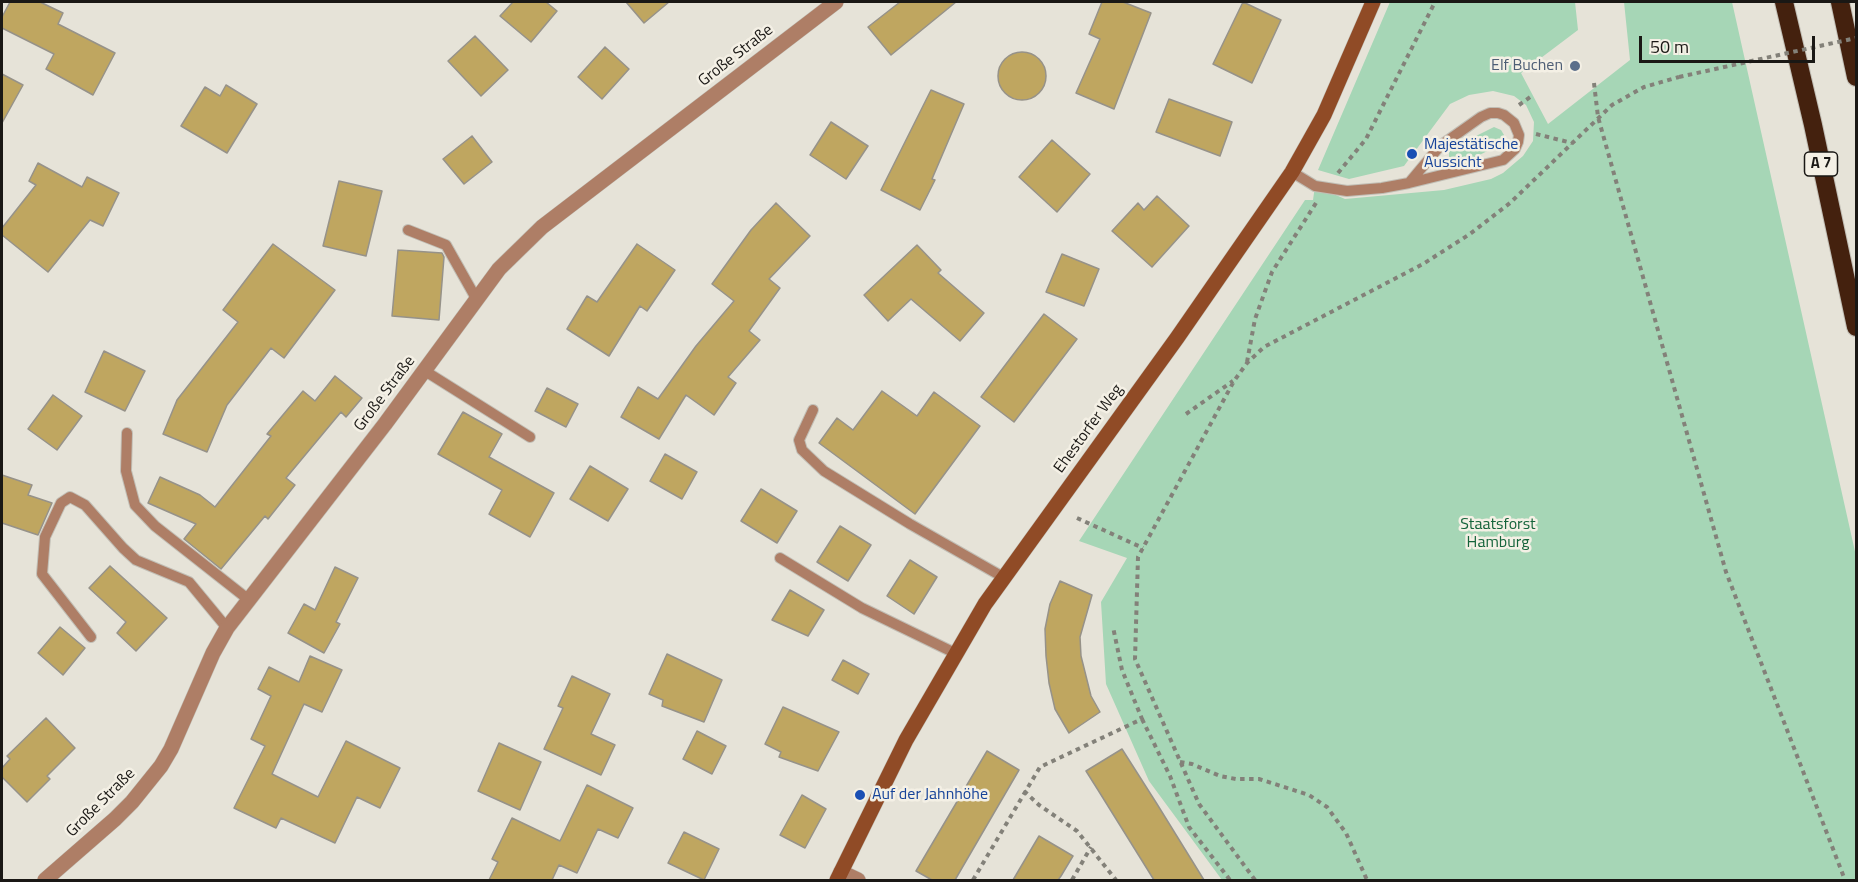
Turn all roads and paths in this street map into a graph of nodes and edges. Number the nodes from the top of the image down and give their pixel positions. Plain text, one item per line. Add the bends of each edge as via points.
1 (836, 2) edge
2 (1373, 2) edge
3 (1784, 2) edge
4 (1840, 2) edge
5 (1857, 38) edge
6 (1857, 77) edge
7 (1594, 83) dead end
8 (1598, 117) junction
9 (1518, 129) junction
10 (1573, 143) junction
11 (1292, 172) junction
12 (1409, 183) junction
13 (408, 230) dead end
14 (477, 300) junction
15 (1857, 327) edge
16 (425, 371) junction
17 (1234, 381) junction
18 (813, 410) dead end
19 (1186, 414) dead end
20 (127, 432) dead end
21 (530, 437) dead end
22 (1077, 518) dead end
23 (1143, 548) junction
24 (780, 558) dead end
25 (1003, 578) junction
26 (249, 600) junction
27 (1113, 627) dead end
28 (227, 628) junction
29 (91, 637) dead end
30 (957, 654) junction
31 (1142, 719) junction
32 (1180, 762) junction
33 (1024, 791) junction
34 (1091, 847) junction
35 (839, 876) edge
36 (45, 880) edge
37 (858, 880) edge
38 (973, 880) edge
39 (1072, 880) edge
40 (1116, 880) edge
41 (1230, 880) edge
42 (1255, 880) edge
43 (1366, 880) edge
44 (1845, 880) edge

1 - 14 street, Große Straße via 542,227 499,269
2 - 11 main road, Ehestorfer Weg via 1324,115
3 - 15 highway, A 7
4 - 6 highway
5 - 8 path, bridge via 1644,87
7 - 8 path
8 - 10 path
8 - 44 path via 1726,572
9 - 10 path
9 - 12 lane via 1515,149 1503,159
9 - 12 lane via 1504,115 1490,113 1481,117 1440,146
10 - 17 path via 1510,203 1470,234 1423,264 1264,347
11 - 12 lane via 1315,186 1347,190
11 - 25 main road, Ehestorfer Weg
13 - 14 lane via 446,245
14 - 16 street, Große Straße
16 - 21 lane
16 - 26 street, Große Straße
17 - 19 path
17 - 23 path
18 - 25 lane via 799,440 802,450 824,471
20 - 26 lane via 126,471 135,505 155,526
22 - 23 path
23 - 32 path via 1138,557 1135,659
24 - 30 lane via 862,608
25 - 30 main road, Ehestorfer Weg
26 - 28 street, Große Straße
27 - 31 path via 1122,670
28 - 29 lane via 189,582 136,560 85,505 70,497 61,503 45,537 42,574
28 - 36 street, Große Straße via 160,766 115,819
30 - 35 main road, Ehestorfer Weg via 906,740
31 - 33 path via 1040,766
31 - 41 path via 1189,827
32 - 42 path via 1199,804
32 - 43 path via 1220,776 1258,779 1309,795 1327,807 1346,833
33 - 34 path via 1077,831
33 - 38 path
34 - 39 path
34 - 40 path
35 - 37 street

